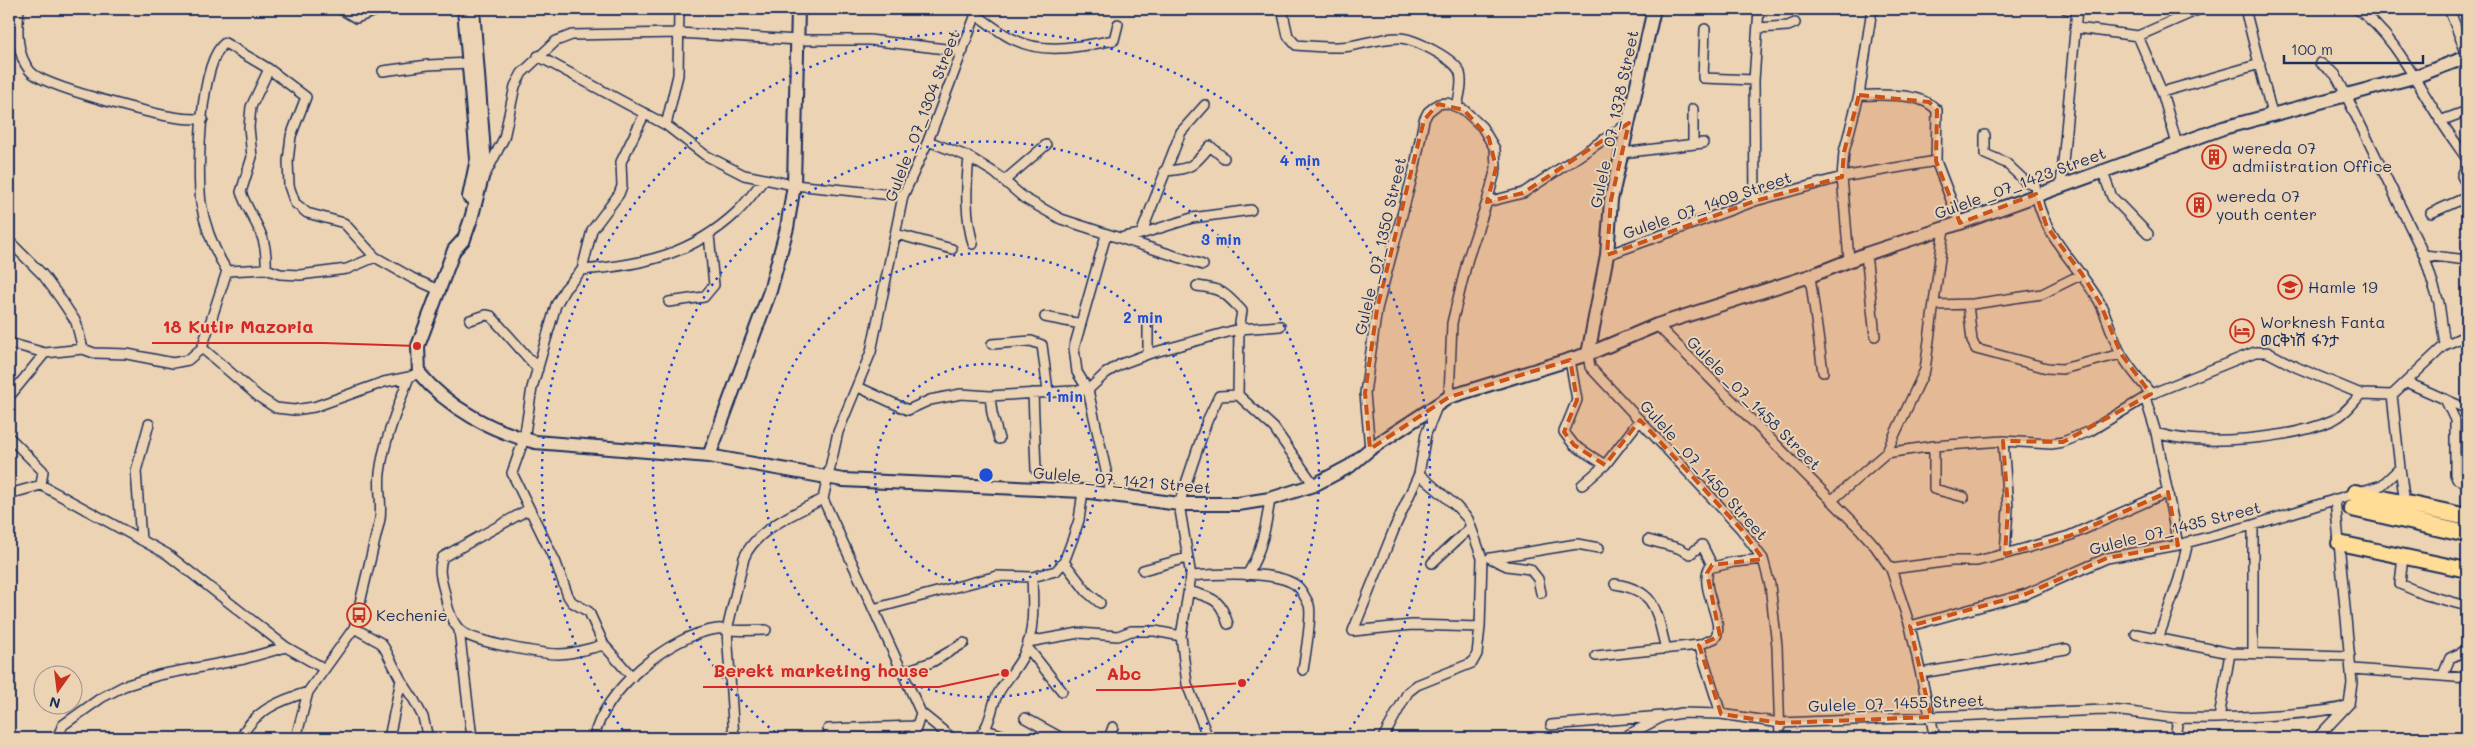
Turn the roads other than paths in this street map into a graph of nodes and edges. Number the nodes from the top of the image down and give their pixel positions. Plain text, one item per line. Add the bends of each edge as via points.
1 (19, 9) edge
2 (341, 9) edge
3 (381, 9) edge
4 (464, 9) edge
5 (473, 9) edge
6 (679, 9) edge
7 (798, 9) edge
8 (1282, 9) edge
9 (1640, 9) edge
10 (1759, 9) edge
11 (1872, 9) edge
12 (2066, 9) edge
13 (2200, 9) edge
14 (2245, 9) edge
15 (2357, 9) edge
16 (2449, 9) edge
17 (1654, 10) edge
18 (2078, 10) edge
19 (977, 12) edge
20 (1795, 23) dead end
21 (1118, 24) dead end
22 (1758, 28) junction
23 (2077, 28) junction
24 (1705, 29) dead end
25 (678, 33) junction
26 (2138, 36) junction
27 (798, 40) junction
28 (963, 51) junction
29 (538, 56) junction
30 (2467, 56) edge
31 (469, 63) junction
32 (2320, 63) dead end
33 (2260, 64) junction
34 (269, 69) junction
35 (382, 72) dead end
36 (2414, 77) junction
37 (1754, 80) junction
38 (2162, 92) junction
39 (1859, 95) junction
40 (2345, 96) junction
41 (1204, 105) dead end
42 (1457, 107) junction
43 (1693, 109) dead end
44 (2467, 111) edge
45 (645, 113) junction
46 (2272, 114) junction
47 (203, 119) junction
48 (2440, 121) junction
49 (1629, 123) junction
50 (666, 125) junction
51 (1985, 135) dead end
52 (928, 141) junction
53 (1703, 143) dead end
54 (1693, 144) junction
55 (2177, 144) junction
56 (1046, 145) dead end
57 (1622, 152) junction
58 (969, 157) junction
59 (1224, 158) dead end
60 (2467, 159) edge
61 (1936, 161) junction
62 (2467, 169) edge
63 (2102, 170) junction
64 (1164, 172) junction
65 (1842, 177) junction
66 (764, 179) junction
67 (482, 180) junction
68 (1004, 181) junction
69 (794, 185) junction
70 (2061, 185) junction
71 (2467, 185) edge
72 (2036, 194) junction
73 (904, 196) junction
74 (2467, 197) edge
75 (1755, 201) junction
76 (1487, 202) junction
77 (1251, 210) dead end
78 (2431, 213) dead end
79 (1960, 223) junction
80 (1944, 228) junction
81 (896, 234) junction
82 (1141, 234) junction
83 (2148, 234) dead end
84 (709, 235) junction
85 (1106, 235) junction
86 (1123, 238) junction
87 (9, 241) edge
88 (973, 244) dead end
89 (952, 249) dead end
90 (454, 250) junction
91 (1866, 254) junction
92 (1607, 255) junction
93 (2424, 256) junction
94 (375, 257) junction
95 (1849, 260) junction
96 (2467, 260) edge
97 (1202, 265) dead end
98 (266, 268) junction
99 (228, 270) junction
100 (582, 270) junction
101 (2082, 274) junction
102 (1810, 276) junction
103 (1198, 286) dead end
104 (439, 290) junction
105 (670, 302) dead end
106 (1968, 304) junction
107 (1935, 305) junction
108 (1045, 317) dead end
109 (470, 320) dead end
110 (1148, 320) dead end
111 (1082, 324) junction
112 (1656, 325) junction
113 (1280, 326) dead end
114 (1239, 329) junction
115 (2467, 335) edge
116 (1875, 336) dead end
117 (9, 343) edge
118 (992, 344) dead end
119 (2446, 345) junction
120 (202, 348) junction
121 (83, 349) junction
122 (45, 353) junction
123 (1148, 354) junction
124 (1588, 354) junction
125 (2121, 354) junction
126 (1570, 360) junction
127 (538, 369) junction
128 (1823, 372) dead end
129 (414, 375) junction
130 (2406, 382) junction
131 (858, 387) junction
132 (1088, 390) junction
133 (1048, 391) junction
134 (1033, 393) junction
135 (2361, 394) junction
136 (1238, 395) junction
137 (2392, 395) junction
138 (990, 396) junction
139 (2148, 396) junction
140 (9, 397) edge
141 (1449, 397) junction
142 (2445, 399) junction
143 (1438, 404) junction
144 (2467, 409) edge
145 (1640, 420) junction
146 (149, 424) dead end
147 (2156, 434) junction
148 (9, 437) edge
149 (524, 439) junction
150 (999, 439) dead end
151 (2003, 441) junction
152 (1934, 446) junction
153 (1370, 449) junction
154 (1886, 453) junction
155 (709, 456) junction
156 (1605, 466) junction
157 (2400, 468) junction
158 (1036, 470) dead end
159 (1419, 474) junction
160 (828, 476) junction
161 (2467, 483) edge
162 (1314, 484) junction
163 (1582, 484) dead end
164 (41, 485) junction
165 (1083, 491) junction
166 (2168, 492) junction
167 (1111, 493) junction
168 (9, 494) edge
169 (1964, 497) dead end
170 (1270, 498) junction
171 (823, 499) junction
172 (2345, 501) junction
173 (1831, 502) junction
174 (2405, 503) junction
175 (1179, 504) junction
176 (529, 509) junction
177 (2467, 517) edge
178 (2253, 525) junction
179 (1471, 527) junction
180 (2467, 534) edge
181 (141, 540) junction
182 (1648, 540) dead end
183 (2188, 542) junction
184 (2339, 543) junction
185 (2178, 545) junction
186 (1599, 548) dead end
187 (2005, 554) junction
188 (2402, 556) junction
189 (1187, 558) junction
190 (1486, 558) junction
191 (1763, 559) junction
192 (1064, 562) junction
193 (1432, 563) dead end
194 (1712, 565) junction
195 (1891, 568) junction
196 (1143, 570) dead end
197 (2467, 570) edge
198 (1247, 574) junction
199 (1191, 576) junction
200 (1032, 577) junction
201 (1615, 584) dead end
202 (1189, 591) junction
203 (1541, 593) dead end
204 (1100, 603) dead end
205 (2467, 606) edge
206 (873, 609) junction
207 (1228, 624) dead end
208 (1910, 626) junction
209 (1480, 627) junction
210 (354, 628) junction
211 (459, 630) junction
212 (727, 630) junction
213 (766, 630) dead end
214 (2136, 634) dead end
215 (1181, 636) junction
216 (2158, 639) junction
217 (964, 643) dead end
218 (1027, 644) junction
219 (604, 645) junction
220 (1699, 645) junction
221 (286, 647) junction
222 (1666, 649) junction
223 (2066, 650) dead end
224 (2467, 650) edge
225 (2230, 653) junction
226 (2252, 653) junction
227 (1596, 656) dead end
228 (2350, 656) junction
229 (324, 668) junction
230 (1303, 670) dead end
231 (2352, 670) junction
232 (903, 672) junction
233 (1921, 673) junction
234 (2443, 675) junction
235 (632, 677) junction
236 (2467, 678) edge
237 (402, 680) junction
238 (1062, 691) dead end
239 (308, 692) junction
240 (2349, 704) junction
241 (921, 713) junction
242 (1721, 714) junction
243 (1664, 716) junction
244 (1931, 717) junction
245 (1025, 718) dead end
246 (2178, 718) junction
247 (2219, 718) junction
248 (1780, 723) junction
249 (1552, 725) dead end
250 (915, 726) junction
251 (1113, 727) dead end
252 (828, 729) dead end
253 (986, 730) junction
254 (1058, 734) edge
255 (59, 737) edge
256 (241, 738) edge
257 (296, 738) edge
258 (389, 738) edge
259 (428, 738) edge
260 (472, 738) edge
261 (594, 738) edge
262 (734, 738) edge
263 (913, 738) edge
264 (952, 738) edge
265 (978, 738) edge
266 (1011, 738) edge
267 (1109, 738) edge
268 (1208, 738) edge
269 (1383, 738) edge
270 (1622, 738) edge
271 (1780, 738) edge
272 (1935, 738) edge
273 (2175, 738) edge
274 (2317, 738) edge

1 - 47 street via 16,32 23,61 45,82 134,108 180,118
2 - 3 street via 356,18
4 - 31 main road
5 - 67 main road via 486,150
6 - 25 street
7 - 27 main road
8 - 42 street via 1288,36 1296,45 1348,46 1384,38 1402,38 1438,54 1454,63 1460,71
9 - 17 street
10 - 22 street
11 - 39 street
12 - 18 street
13 - 26 street
14 - 33 street
15 - 36 street via 2372,20
16 - 30 street
17 - 49 main road, Gulele _07_1378 Street
18 - 23 street
19 - 21 street via 1016,41 1045,48 1080,47 1114,40
19 - 28 street, Gulele _07_1304 Street
20 - 22 street
22 - 37 street
23 - 26 street
23 - 70 street
24 - 37 street via 1703,78
25 - 27 street
25 - 29 street via 572,36 556,41
25 - 50 street via 678,75
26 - 38 street
27 - 28 street via 869,40
27 - 69 main road
28 - 52 street, Gulele _07_1304 Street
29 - 45 street
29 - 67 street via 518,78 504,138
30 - 36 main road, Gulele _07_1423 Street
31 - 35 street via 428,64
31 - 90 main road via 477,159
32 - 40 street via 2335,74
33 - 38 street
33 - 46 street
34 - 47 street via 223,44 206,82
34 - 94 street via 306,97 291,136 288,161 289,186 296,203 307,213 347,226
34 - 98 street via 252,107 249,127 252,157 240,192 264,237
36 - 40 main road, Gulele _07_1423 Street
36 - 48 street
37 - 75 street
38 - 55 street
39 - 61 street via 1916,98 1929,102 1938,110
39 - 65 street via 1844,152
40 - 46 main road, Gulele _07_1423 Street
40 - 93 street
41 - 64 street via 1181,132
42 - 76 street via 1482,127 1494,149 1496,168
42 - 153 street, Gulele _07_1350 Street via 1438,104 1424,120 1377,309 1365,393
43 - 54 street
44 - 48 street
45 - 50 street
45 - 100 street via 621,162 620,194 592,230
46 - 55 main road, Gulele _07_1423 Street
47 - 99 street via 199,167 201,203 208,234
48 - 60 street
49 - 57 main road, Gulele _07_1378 Street
49 - 76 street via 1523,193
50 - 66 street via 723,166
51 - 72 street via 1985,154 2006,163 2025,181 2035,185
52 - 58 street
52 - 73 street, Gulele _07_1304 Street
53 - 54 street
54 - 57 street
55 - 63 main road, Gulele _07_1423 Street
56 - 68 street
57 - 92 main road, Gulele _07_1378 Street via 1611,200
58 - 68 street
58 - 88 street via 966,218
59 - 64 street via 1210,146 1196,163 1184,171
61 - 65 street, Gulele_07_1409 Street
61 - 79 street
62 - 71 street via 2462,176
63 - 70 main road, Gulele _07_1423 Street
63 - 83 street via 2112,197
64 - 82 street
65 - 75 street, Gulele_07_1409 Street
65 - 95 street
66 - 69 street
66 - 84 street via 738,211
67 - 90 main road via 464,238
68 - 85 street via 1034,205 1061,219
69 - 73 street
69 - 155 main road via 770,291
70 - 72 main road, Gulele _07_1423 Street
72 - 79 main road, Gulele _07_1423 Street
72 - 101 street via 2047,227 2066,258
73 - 81 street, Gulele _07_1304 Street
74 - 78 street
75 - 92 street, Gulele_07_1409 Street
76 - 141 street via 1468,258 1452,323
77 - 82 street via 1192,218
79 - 80 main road, Gulele _07_1423 Street
80 - 91 main road, Gulele _07_1423 Street
80 - 107 street
81 - 89 street
81 - 131 street, Gulele _07_1304 Street via 871,352
82 - 86 street
84 - 100 street via 691,247 650,261
84 - 105 street via 714,285 704,297
85 - 86 street
85 - 111 street
86 - 97 street
87 - 121 street via 43,274 60,298 76,322
90 - 104 main road
91 - 95 main road, Gulele _07_1423 Street
91 - 116 street
92 - 124 main road, Gulele _07_1378 Street
93 - 96 street
93 - 119 street via 2439,302
94 - 98 street via 347,269 300,276 280,274
94 - 104 street
95 - 102 main road, Gulele _07_1423 Street
98 - 99 street
99 - 120 street
100 - 127 street via 559,299
101 - 106 street via 2042,294
101 - 125 street via 2100,303
102 - 112 main road, Gulele _07_1423 Street
102 - 128 street
103 - 114 street via 1225,293 1242,311
104 - 129 main road via 418,346
106 - 107 street
106 - 125 street via 1972,341 1976,349 2062,369
107 - 154 street via 1925,370
108 - 111 street
109 - 127 street via 486,315 497,320
110 - 123 street
111 - 132 street via 1074,348 1077,372
112 - 124 main road, Gulele _07_1423 Street
112 - 173 street, Gulele _07_1458 Street
113 - 114 street
114 - 123 street
114 - 136 street
115 - 119 street
117 - 122 street
118 - 133 street via 1031,341 1042,345
119 - 130 street
120 - 121 street via 188,360 173,364
120 - 129 street via 276,408 314,407
121 - 122 street
122 - 140 street
123 - 132 street via 1106,373
124 - 126 main road, Gulele _07_1421 Street
124 - 145 street, Gulele _07_1450 Street via 1590,367
125 - 139 street
126 - 141 main road, Gulele _07_1421 Street
126 - 156 street via 1577,400 1564,432 1574,445
127 - 149 street
129 - 149 main road, Gulele _07_1421 Street via 467,412 498,430
129 - 210 street via 382,463 380,519
130 - 137 street
130 - 142 street
131 - 138 street via 908,410 942,397 961,394
131 - 160 street, Gulele _07_1304 Street via 838,432
132 - 133 street
132 - 167 street
133 - 134 street
134 - 138 street
134 - 158 street
135 - 137 street
135 - 139 street via 2267,352 2255,352
135 - 147 street via 2344,413 2332,420 2282,434 2213,441
136 - 162 street via 1274,428
136 - 175 street via 1219,396 1207,421
137 - 157 street
138 - 150 street
139 - 147 street
139 - 151 street via 2090,431 2063,442
141 - 143 main road, Gulele _07_1421 Street
142 - 144 street
142 - 161 street via 2455,420 2455,474 2457,479
143 - 153 main road, Gulele _07_1421 Street
143 - 159 street via 1426,434
145 - 156 street
145 - 191 street, Gulele _07_1450 Street via 1741,529
146 - 181 street via 136,471
147 - 166 street
148 - 164 street via 43,471
149 - 155 main road, Gulele _07_1421 Street via 563,446
149 - 176 street via 512,473
151 - 152 street
151 - 187 street via 2008,508
152 - 154 street
152 - 169 street via 1934,489
153 - 162 main road, Gulele _07_1421 Street via 1350,466
154 - 173 street
155 - 160 main road, Gulele _07_1421 Street
156 - 163 street
157 - 172 street, Gulele_07_1435 Street via 2382,485
157 - 174 street
159 - 179 street via 1456,506
159 - 209 street via 1353,632 1412,625
160 - 165 main road, Gulele _07_1421 Street via 844,480
160 - 171 street, Gulele _07_1304 Street
162 - 170 main road, Gulele _07_1421 Street
164 - 168 street
164 - 181 street
165 - 167 main road, Gulele _07_1421 Street
165 - 192 street via 1079,520
166 - 185 street
166 - 187 street via 2068,536
167 - 175 main road, Gulele _07_1421 Street
170 - 175 main road, Gulele _07_1421 Street via 1238,504
170 - 198 street via 1266,531
171 - 206 street
171 - 212 street via 788,516 748,547
172 - 174 highway
172 - 178 street, Gulele_07_1435 Street
172 - 180 highway
172 - 184 street
173 - 195 street, Gulele _07_1458 Street via 1875,546
174 - 177 highway
175 - 189 street
176 - 211 street via 443,557 440,568 447,602
176 - 219 street via 556,563 568,596 588,612
178 - 183 street, Gulele_07_1435 Street
178 - 226 street
179 - 190 street
179 - 193 street
181 - 221 street via 167,554
182 - 194 street via 1690,554 1702,545
183 - 185 street, Gulele_07_1435 Street
183 - 216 street
184 - 188 main road
184 - 228 street
185 - 208 street, Gulele_07_1435 Street via 2107,558 2026,594
186 - 190 street via 1577,544
187 - 195 street via 1977,561
188 - 197 main road
188 - 205 street via 2400,584
189 - 196 street
189 - 199 street
190 - 203 street via 1507,566 1530,569 1538,579
190 - 209 street
191 - 194 street
191 - 248 street, Gulele _07_1450 Street via 1770,584 1775,628
192 - 200 street via 1056,571
192 - 204 street via 1087,592
194 - 220 street via 1706,583 1718,635
195 - 208 street, Gulele _07_1458 Street
198 - 199 street
198 - 230 street via 1284,579 1298,586 1309,607
199 - 202 street
200 - 206 street via 997,576
200 - 218 street via 1033,603
201 - 222 street via 1634,587 1650,599
202 - 207 street via 1216,599
202 - 215 street
206 - 232 street
208 - 233 street, Gulele _07_1458 Street
209 - 269 street via 1477,654 1472,663 1417,685 1408,692
210 - 229 street
210 - 237 street via 381,642
211 - 219 street via 468,636 544,653 561,654
211 - 260 street
212 - 213 street
212 - 235 street via 704,632 679,643
212 - 262 street
214 - 216 street
215 - 218 street via 1136,630 1118,636 1079,633
215 - 268 street via 1187,684
216 - 225 street
217 - 232 street via 932,662
218 - 238 street
218 - 253 street via 996,699
219 - 235 street
220 - 222 street
220 - 242 street
221 - 229 street
221 - 255 street via 244,659 159,675 124,686 63,725
222 - 227 street
223 - 233 street
224 - 234 street via 2450,658
225 - 226 street
225 - 247 street
226 - 228 street
228 - 231 street
229 - 239 street
231 - 234 street
231 - 240 street
232 - 241 street
233 - 244 street, Gulele _07_1458 Street
234 - 236 street
235 - 261 street via 604,710
237 - 258 street
237 - 259 street via 419,708
239 - 256 street via 282,700 266,710 252,720
239 - 257 street
240 - 247 street, Gulele_07_1455 Street via 2331,710
240 - 274 street
241 - 250 street
241 - 264 street
242 - 243 street, Gulele_07_1455 Street
242 - 248 street, Gulele_07_1455 Street
243 - 249 street
243 - 270 street, Gulele_07_1455 Street
244 - 246 street, Gulele_07_1455 Street via 2121,710
244 - 248 street, Gulele_07_1455 Street
244 - 272 street, Gulele _07_1458 Street
245 - 254 street
246 - 247 street, Gulele_07_1455 Street
246 - 273 street
248 - 271 street, Gulele _07_1450 Street
250 - 252 street
250 - 263 street
251 - 267 street
253 - 265 street
253 - 266 street

